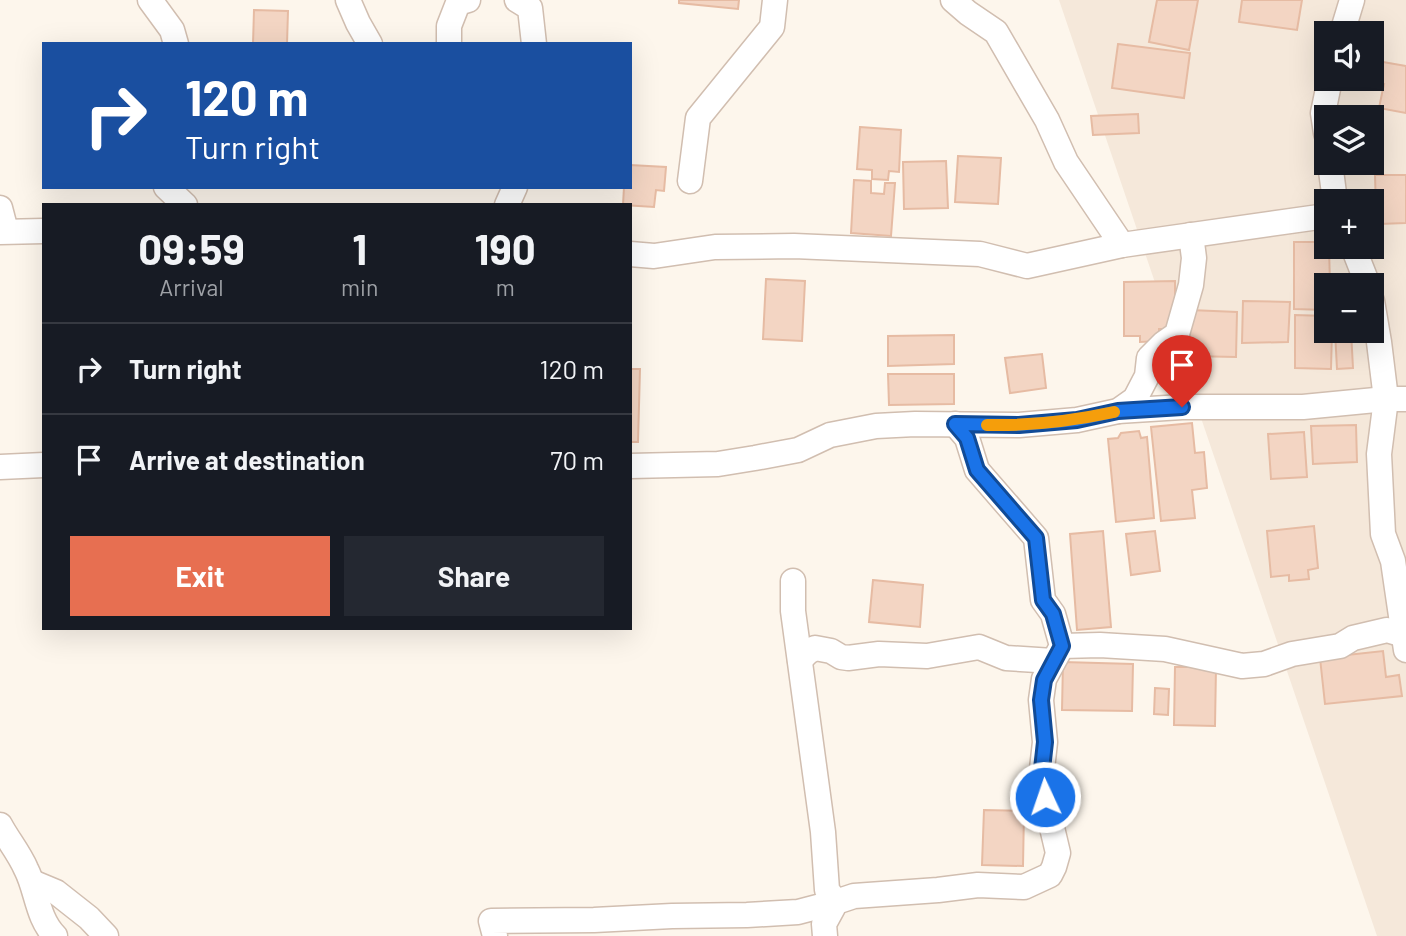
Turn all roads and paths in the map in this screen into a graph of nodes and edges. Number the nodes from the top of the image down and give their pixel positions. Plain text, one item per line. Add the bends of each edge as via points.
1 (150, 0) edge
2 (348, 0) edge
3 (468, 0) edge
4 (517, 0) edge
5 (775, 0) edge
6 (953, 0) edge
7 (1352, 0) edge
8 (1346, 21) edge
9 (175, 42) edge
10 (369, 42) edge
11 (449, 42) edge
12 (534, 42) edge
13 (690, 181) dead end
14 (168, 189) edge
15 (183, 203) edge
16 (1314, 218) edge
17 (2, 224) edge
18 (42, 231) edge
19 (1191, 235) junction
20 (1122, 245) junction
21 (632, 254) edge
22 (1379, 343) edge
23 (1396, 399) edge
24 (1118, 411) junction
25 (955, 424) junction
26 (42, 465) edge
27 (632, 466) edge
28 (0, 467) edge
29 (793, 582) dead end
30 (1399, 632) edge
31 (1058, 654) junction
32 (800, 660) junction
33 (0, 825) edge
34 (32, 882) junction
35 (836, 902) junction
36 (55, 936) edge
37 (106, 936) edge
38 (495, 936) edge
39 (825, 936) edge

1 - 9 street
2 - 10 street
3 - 11 street via 458,3 449,26
4 - 12 street via 530,8
5 - 13 street via 772,27 698,118
6 - 20 street via 996,32 1066,162
7 - 8 street
14 - 15 street
16 - 19 street
17 - 18 street
19 - 20 street
19 - 24 street via 1191,285 1177,334 1149,358 1147,376 1135,399
20 - 21 street via 1027,266 980,254 794,246
22 - 23 street
23 - 24 street via 1303,407
23 - 30 street via 1379,454 1383,534 1393,561
24 - 25 street via 1019,425
25 - 27 street via 876,426 830,435 798,450 718,464
25 - 31 street via 967,438 977,470 1036,538 1043,600 1053,614
26 - 28 street
29 - 32 street
30 - 31 street via 1353,638 1340,646 1242,666 1129,646
31 - 32 street via 1006,658 979,648 927,656 848,658 815,648
31 - 35 street via 1044,680 1041,700 1045,797 1058,853 1049,875 1024,887 978,884 854,896
32 - 35 street via 827,890
33 - 34 street
34 - 36 street via 40,911
34 - 37 street via 56,892
35 - 38 street via 797,912 747,915 491,921
35 - 39 street via 824,924

